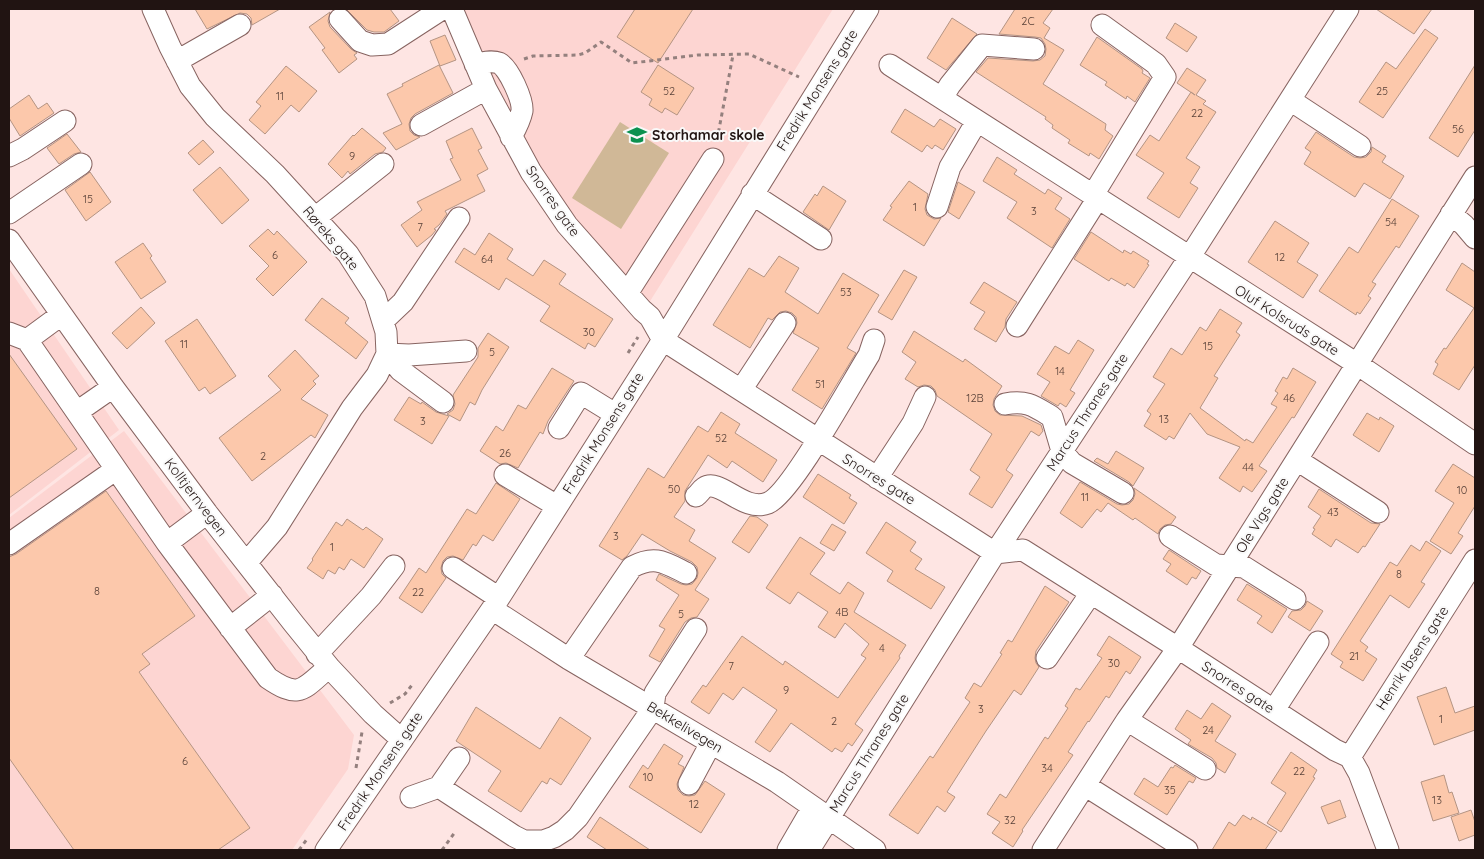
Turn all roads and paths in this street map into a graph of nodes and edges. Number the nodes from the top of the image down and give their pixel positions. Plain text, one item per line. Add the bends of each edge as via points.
1 (153, 9) edge
2 (442, 9) edge
3 (452, 9) edge
4 (868, 9) edge
5 (1348, 9) edge
6 (340, 19) dead end
7 (240, 24) dead end
8 (1102, 25) dead end
9 (1034, 49) dead end
10 (733, 55) junction
11 (177, 61) junction
12 (476, 64) junction
13 (890, 65) dead end
14 (506, 68) junction
15 (799, 77) dead end
16 (486, 89) junction
17 (942, 98) junction
18 (1290, 100) junction
19 (977, 121) junction
20 (66, 122) dead end
21 (421, 125) dead end
22 (511, 137) junction
23 (1360, 146) dead end
24 (9, 156) edge
25 (713, 159) joint
26 (81, 164) dead end
27 (383, 164) dead end
28 (1475, 177) edge
29 (752, 194) junction
30 (1095, 197) junction
31 (937, 207) dead end
32 (9, 213) edge
33 (1451, 214) junction
34 (315, 218) junction
35 (459, 218) dead end
36 (1475, 238) edge
37 (822, 239) dead end
38 (9, 240) edge
39 (1189, 258) junction
40 (628, 292) junction
41 (61, 315) junction
42 (383, 321) junction
43 (785, 323) dead end
44 (1017, 326) dead end
45 (18, 336) edge
46 (662, 340) junction
47 (874, 340) dead end
48 (466, 351) dead end
49 (387, 354) junction
50 (1357, 364) junction
51 (113, 387) junction
52 (741, 390) junction
53 (925, 397) dead end
54 (443, 402) dead end
55 (1005, 404) dead end
56 (77, 412) junction
57 (615, 414) junction
58 (560, 428) dead end
59 (817, 440) junction
60 (1475, 444) edge
61 (1062, 451) junction
62 (1297, 460) junction
63 (115, 470) junction
64 (505, 475) dead end
65 (876, 478) junction
66 (1122, 492) dead end
67 (696, 496) dead end
68 (557, 506) junction
69 (1378, 512) dead end
70 (207, 513) junction
71 (1170, 536) dead end
72 (167, 543) junction
73 (9, 544) edge
74 (995, 553) junction
75 (1475, 560) edge
76 (246, 562) junction
77 (394, 566) dead end
78 (1230, 566) junction
79 (453, 568) dead end
80 (686, 573) dead end
81 (1091, 593) junction
82 (272, 595) junction
83 (1295, 599) dead end
84 (495, 604) junction
85 (230, 628) junction
86 (696, 630) dead end
87 (1318, 642) dead end
88 (1178, 648) junction
89 (569, 658) junction
90 (1047, 658) dead end
91 (323, 661) junction
92 (653, 708) junction
93 (1274, 710) junction
94 (1127, 720) junction
95 (401, 739) junction
96 (711, 743) junction
97 (1350, 757) junction
98 (459, 758) dead end
99 (1205, 770) dead end
100 (689, 784) dead end
101 (1086, 786) junction
102 (439, 787) junction
103 (411, 797) dead end
104 (821, 812) junction
105 (455, 832) dead end
106 (326, 850) edge
107 (442, 850) edge
108 (788, 850) edge
109 (809, 850) edge
110 (875, 850) edge
111 (1043, 850) edge
112 (1187, 850) edge
113 (1388, 850) edge

1 - 11 street, Røreks gate
2 - 6 street via 388,44 372,45 360,41
3 - 12 street, Snorres gate
4 - 29 street, Fredrik Monsens gate
5 - 18 street, Marcus Thranes gate
7 - 11 street
8 - 30 street via 1156,64 1165,77
9 - 17 street via 982,45
10 - 14 path via 698,55 632,63 601,42 585,53 534,56
10 - 15 path via 748,54
10 - 25 path
11 - 34 street, Røreks gate via 190,86 216,117 276,174
12 - 14 street via 492,62
12 - 16 street, Snorres gate
13 - 17 street, Oluf Kolsruds gate
14 - 22 street via 522,109 520,122
16 - 21 street
16 - 22 street, Snorres gate
17 - 19 street, Oluf Kolsruds gate
18 - 23 street
18 - 39 street, Marcus Thranes gate
19 - 30 street, Oluf Kolsruds gate
19 - 31 street via 950,167
20 - 24 street
22 - 40 street, Snorres gate via 567,225
25 - 40 street
26 - 32 street
27 - 34 street
28 - 33 street, Ole Vigs gate
29 - 37 street
29 - 46 street, Fredrik Monsens gate
30 - 39 street, Oluf Kolsruds gate
30 - 44 street
33 - 36 street
33 - 50 street, Ole Vigs gate
34 - 42 street, Røreks gate via 348,254 375,296
35 - 42 street via 403,302
38 - 41 street, Kolltjernvegen
39 - 50 street, Oluf Kolsruds gate
39 - 61 street, Marcus Thranes gate
40 - 46 street, Snorres gate via 650,317
41 - 45 street
41 - 51 street, Kolltjernvegen
42 - 49 street, Røreks gate
43 - 52 street
45 - 56 street
46 - 52 street, Snorres gate
46 - 57 street, Fredrik Monsens gate
47 - 59 street via 869,355
48 - 49 street
49 - 54 street via 400,370
49 - 76 street via 377,375 352,408 277,527
50 - 60 street, Oluf Kolsruds gate
50 - 62 street, Ole Vigs gate
51 - 56 street
51 - 70 street, Kolltjernvegen
52 - 59 street, Snorres gate
53 - 65 street via 913,423
55 - 61 street via 1018,401 1033,405 1052,417
56 - 63 street
57 - 58 street via 581,393
57 - 68 street, Fredrik Monsens gate
59 - 65 street, Snorres gate
59 - 67 street via 786,488 770,503 748,504 715,485 705,487
61 - 66 street via 1072,463
61 - 74 street, Marcus Thranes gate
62 - 69 street
62 - 78 street, Ole Vigs gate
63 - 72 street
63 - 73 street
64 - 68 street
65 - 74 street, Snorres gate
68 - 84 street, Fredrik Monsens gate
70 - 72 street
70 - 76 street, Kolltjernvegen
71 - 78 street via 1216,565
72 - 85 street
74 - 81 street, Snorres gate via 1023,550
74 - 104 street, Marcus Thranes gate
75 - 97 street, Henrik Ibsens gate
76 - 82 street, Kolltjernvegen
77 - 91 street
78 - 83 street via 1244,567
78 - 88 street, Ole Vigs gate
79 - 84 street, Bekkelivegen
80 - 89 street via 660,561 645,560 632,567
81 - 88 street, Snorres gate
81 - 90 street
82 - 85 street
82 - 91 street, Kolltjernvegen
84 - 89 street, Bekkelivegen
84 - 95 street, Fredrik Monsens gate
85 - 91 street via 268,678 293,692 305,687
86 - 92 street via 655,693
87 - 93 street
88 - 93 street, Snorres gate
88 - 94 street, Ole Vigs gate
89 - 92 street, Bekkelivegen
91 - 95 street, Kolltjernvegen
92 - 96 street, Bekkelivegen
92 - 102 street via 578,817 554,837 543,841 524,841
93 - 97 street, Snorres gate
94 - 99 street
94 - 101 street, Ole Vigs gate
95 - 106 street, Fredrik Monsens gate
96 - 100 street
96 - 104 street, Bekkelivegen
97 - 113 street
98 - 102 street
101 - 111 street, Ole Vigs gate
101 - 112 street
102 - 103 street
104 - 108 street
104 - 109 street
104 - 110 street, Bekkelivegen
105 - 107 path

